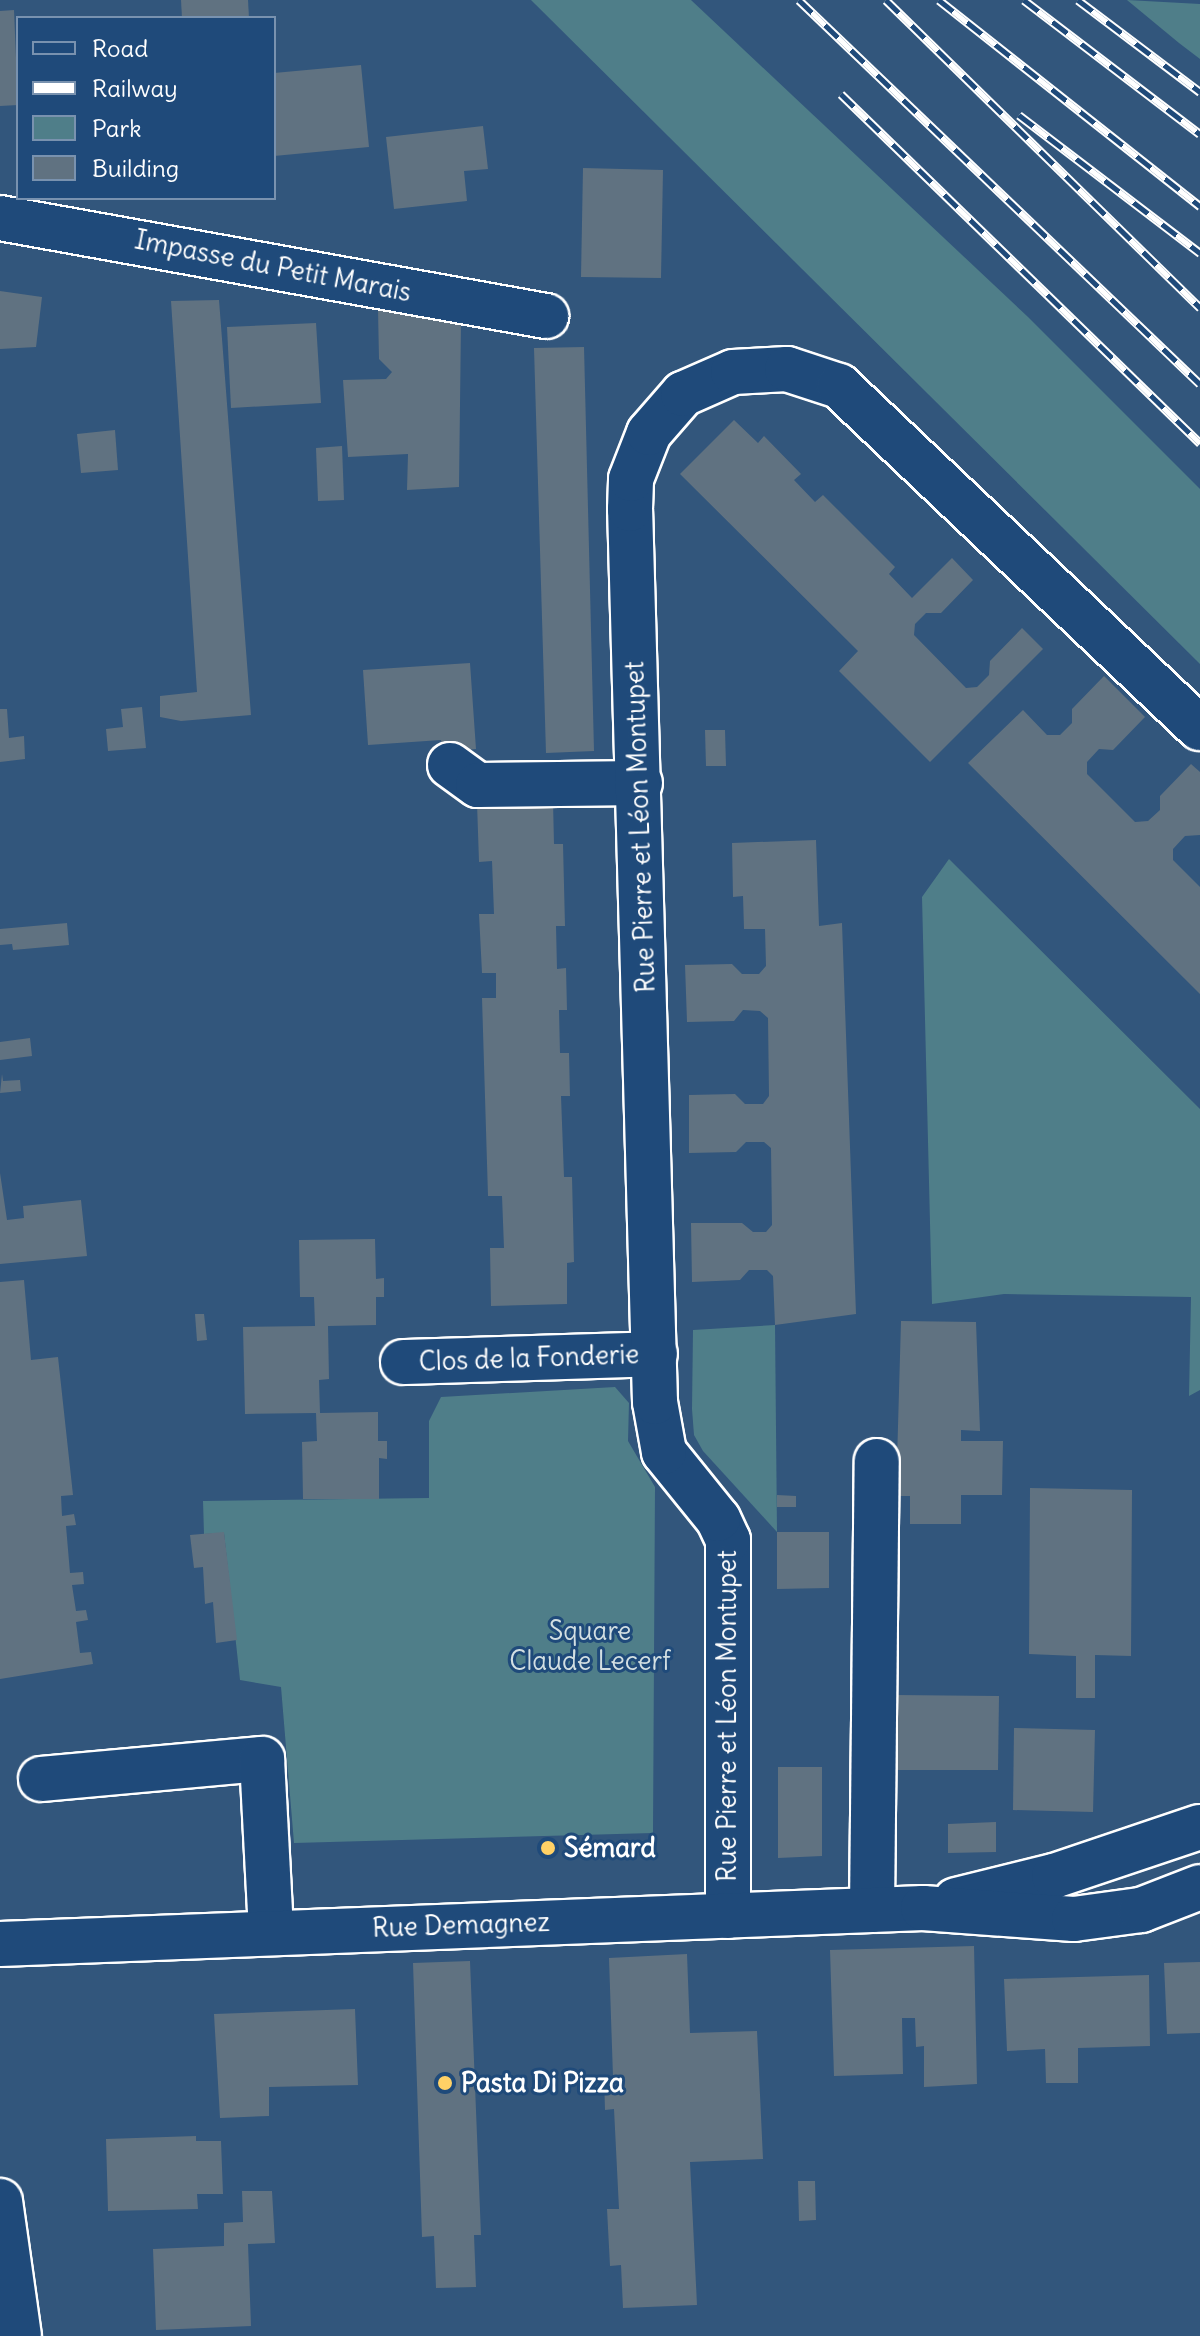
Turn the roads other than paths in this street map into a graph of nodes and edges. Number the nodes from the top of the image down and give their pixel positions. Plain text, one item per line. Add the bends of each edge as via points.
1 (0, 218) edge
2 (546, 316) dead end
3 (1200, 728) edge
4 (450, 765) dead end
5 (640, 783) junction
6 (655, 1354) junction
7 (403, 1362) dead end
8 (877, 1461) dead end
9 (41, 1779) dead end
10 (1200, 1827) edge
11 (1200, 1887) edge
12 (923, 1908) junction
13 (872, 1910) junction
14 (728, 1916) junction
15 (271, 1932) junction
16 (0, 1944) edge
17 (0, 2201) edge
18 (19, 2336) edge

1 - 2 street, Impasse du Petit Marais
3 - 5 street, Rue Pierre et Léon Montupet via 866,407 812,374 762,369 733,372 683,394 664,410 637,458 630,509
4 - 5 street via 478,785
5 - 6 street, Rue Pierre et Léon Montupet
6 - 7 street, Clos de la Fonderie
6 - 14 street, Rue Pierre et Léon Montupet via 655,1402 664,1452 718,1519 728,1540
8 - 13 street
9 - 15 street via 262,1759
10 - 12 street, Rue Demagnez via 1054,1876
11 - 12 street, Rue Demagnez via 1141,1910 1107,1916 1030,1918
12 - 13 street, Rue Demagnez
13 - 14 street, Rue Demagnez
14 - 15 street, Rue Demagnez
15 - 16 street, Rue Demagnez
17 - 18 street

